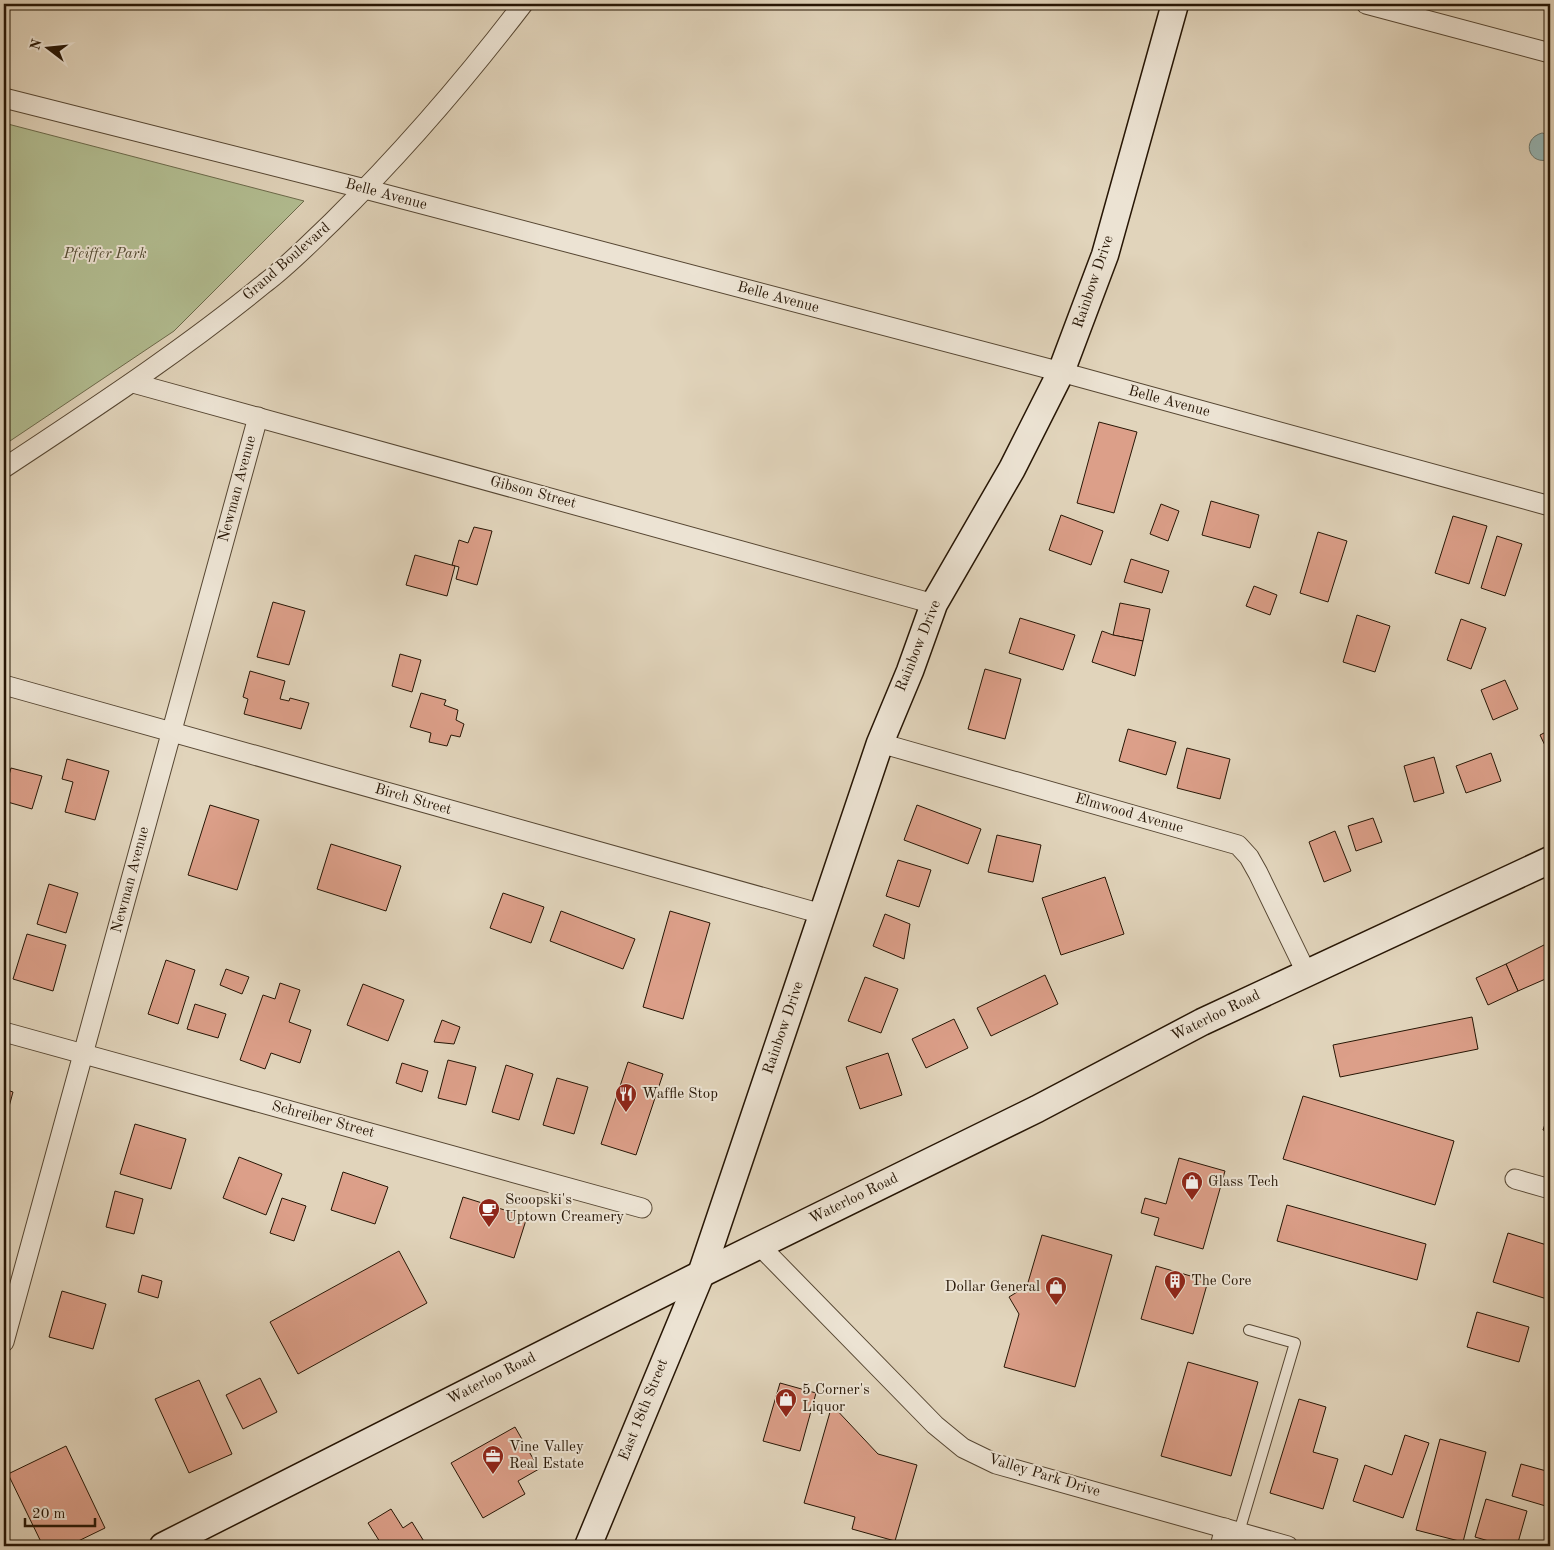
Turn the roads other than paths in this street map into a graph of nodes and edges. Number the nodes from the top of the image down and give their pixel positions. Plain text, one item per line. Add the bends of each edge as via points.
1 (523, 4) edge
2 (1175, 4) edge
3 (1366, 4) edge
4 (1550, 53) edge
5 (4, 98) edge
6 (365, 190) junction
7 (1061, 372) junction
8 (133, 383) junction
9 (258, 417) junction
10 (4, 468) edge
11 (1550, 506) edge
12 (934, 604) junction
13 (4, 685) edge
14 (171, 732) junction
15 (880, 743) junction
16 (1550, 860) edge
17 (822, 914) junction
18 (1306, 972) junction
19 (4, 1032) edge
20 (83, 1054) junction
21 (1515, 1179) dead end
22 (1550, 1189) edge
23 (642, 1208) dead end
24 (759, 1245) junction
25 (700, 1274) junction
26 (1249, 1330) dead end
27 (4, 1342) edge
28 (1232, 1530) junction
29 (163, 1546) edge
30 (588, 1546) edge
31 (1220, 1546) edge
32 (1288, 1546) edge

1 - 6 street, Grand Boulevard via 433,116
2 - 7 main road, Rainbow Drive via 1105,255
3 - 4 street
5 - 6 street, Belle Avenue
6 - 7 street, Belle Avenue
6 - 8 street, Grand Boulevard via 267,282
7 - 11 street, Belle Avenue
7 - 12 main road, Rainbow Drive via 1012,469
8 - 9 street, Gibson Street
8 - 10 street, Grand Boulevard
9 - 12 street, Gibson Street
9 - 14 street, Newman Avenue
12 - 15 main road, Rainbow Drive
13 - 14 street, Birch Street
14 - 17 street, Birch Street
14 - 20 street, Newman Avenue
15 - 17 main road, Rainbow Drive
15 - 18 street, Elmwood Avenue via 1238,845 1258,872
16 - 18 main road, Waterloo Road
17 - 25 main road, Rainbow Drive
18 - 24 main road, Waterloo Road via 1202,1022 1037,1110
19 - 20 street, Schreiber Street
20 - 23 street, Schreiber Street
20 - 27 street, Newman Avenue
21 - 22 street
24 - 25 main road, Waterloo Road
24 - 28 street, Valley Park Drive via 916,1407 963,1448 996,1464
25 - 29 main road, Waterloo Road
25 - 30 main road, East 18th Street
26 - 28 lane via 1294,1343
28 - 31 street
28 - 32 street, Valley Park Drive

